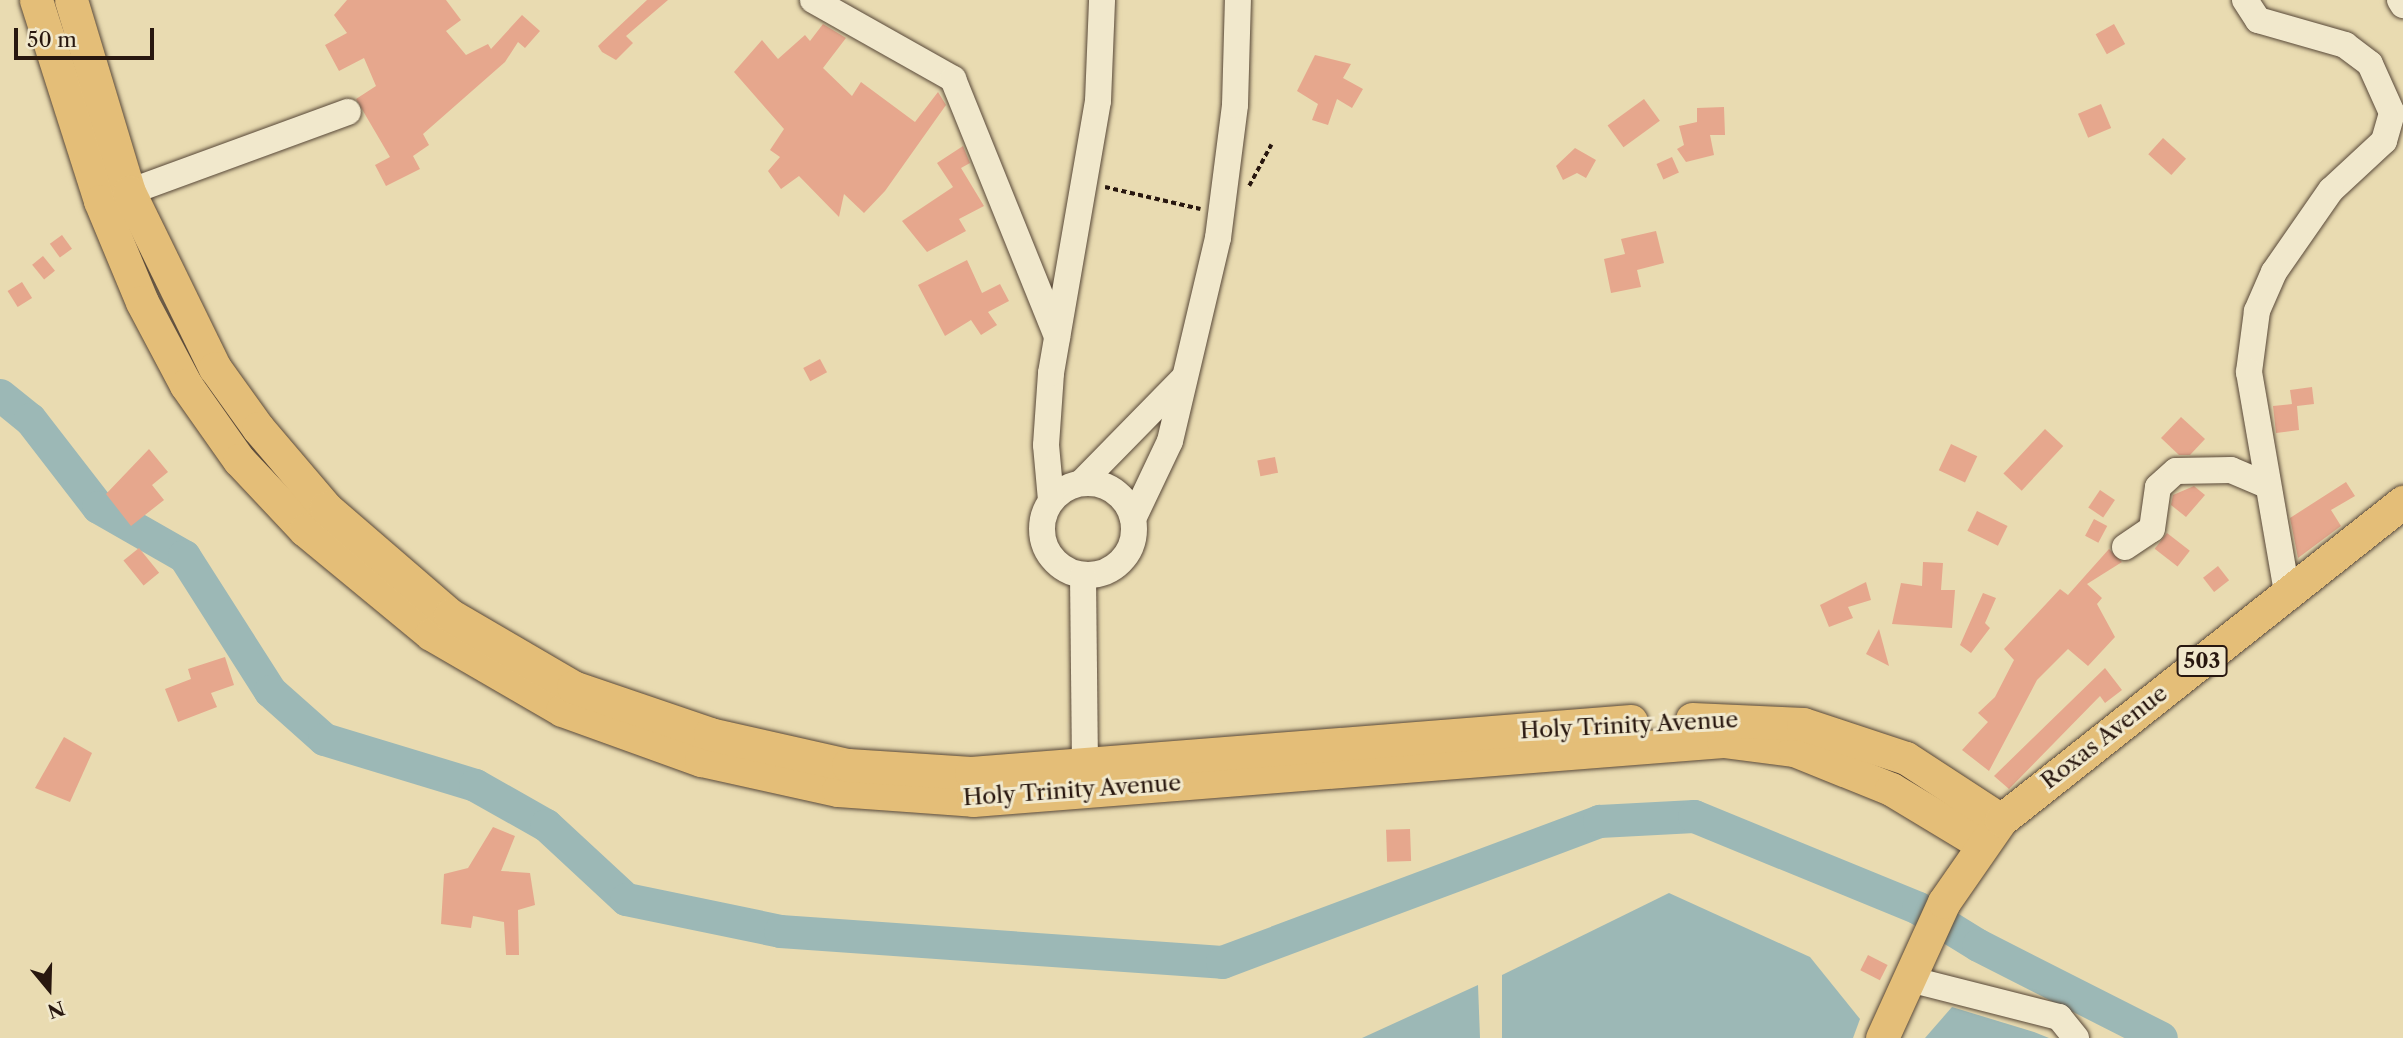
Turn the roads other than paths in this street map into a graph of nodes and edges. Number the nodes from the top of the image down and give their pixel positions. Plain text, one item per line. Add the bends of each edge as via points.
1 (36, 0) edge
2 (71, 0) edge
3 (813, 0) edge
4 (1101, 0) edge
5 (1238, 0) edge
6 (2245, 0) edge
7 (2400, 0) edge
8 (2403, 5) edge
9 (348, 112) dead end
10 (129, 192) junction
11 (1056, 337) junction
12 (1190, 371) junction
13 (1081, 483) junction
14 (2267, 485) junction
15 (1051, 500) junction
16 (2403, 502) edge
17 (1133, 519) junction
18 (2125, 547) dead end
19 (1083, 575) junction
20 (2288, 598) junction
21 (1084, 777) junction
22 (1992, 832) junction
23 (1912, 971) junction
24 (1882, 1038) edge
25 (2076, 1038) edge

1 - 21 main road, Holy Trinity Avenue via 100,201 186,385 239,460 305,530 430,634 562,710 701,761 838,790 973,800
2 - 10 main road, Holy Trinity Avenue
3 - 11 street via 953,79
4 - 11 street via 1098,101
5 - 12 street via 1235,105
6 - 14 street via 2258,20 2345,45 2370,64 2392,113 2384,141 2330,190 2274,272 2257,311 2249,372
7 - 8 street
9 - 10 street
10 - 21 main road, Holy Trinity Avenue via 215,368 258,428 326,509 450,615 573,687 710,734 848,765
11 - 15 street via 1046,445
12 - 13 street
12 - 17 street via 1170,441
13 - 15 street
13 - 17 street via 1114,491
14 - 18 street via 2231,470 2176,471 2158,487 2152,529
14 - 20 street
15 - 19 street via 1041,528 1046,551 1066,570
16 - 20 main road, Roxas Avenue / 503
17 - 19 street via 1133,537 1116,566
19 - 21 street
20 - 22 main road, Roxas Avenue / 503 via 2093,741
21 - 22 main road, Holy Trinity Avenue via 1635,721 1798,737 1906,758
22 - 23 main road, Roxas Avenue / 503 via 1944,902
23 - 24 main road, Roxas Avenue / 503
23 - 25 street via 2059,1017

